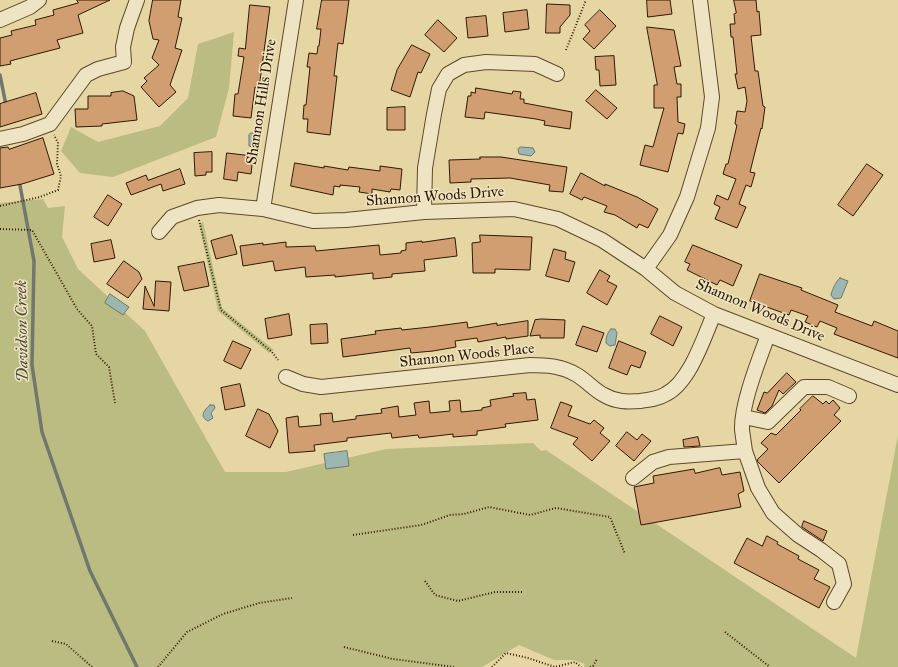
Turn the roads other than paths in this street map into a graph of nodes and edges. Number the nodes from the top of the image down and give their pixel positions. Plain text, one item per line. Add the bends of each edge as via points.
1 (39, 0) edge
2 (137, 0) edge
3 (296, 0) edge
4 (700, 0) edge
5 (0, 20) edge
6 (558, 74) dead end
7 (0, 138) edge
8 (263, 209) junction
9 (424, 212) junction
10 (159, 232) dead end
11 (646, 269) junction
12 (714, 314) junction
13 (768, 335) junction
14 (286, 377) dead end
15 (898, 385) edge
16 (849, 396) dead end
17 (744, 417) junction
18 (745, 451) junction
19 (633, 478) dead end
20 (834, 602) dead end

1 - 5 street via 30,7
2 - 7 street via 123,47 124,62 98,68 86,75 50,124 23,134
3 - 8 street, Shannon Hills Drive
4 - 11 street via 712,97 708,128 687,197 670,235
6 - 9 street via 535,64 486,62 464,65 448,74 439,89 434,114 425,168
8 - 9 street, Shannon Woods Drive via 313,221
8 - 10 street, Shannon Woods Drive via 219,205 197,208 172,216
9 - 11 street, Shannon Woods Drive via 514,209 558,219 602,240
11 - 12 street, Shannon Woods Drive via 675,293
12 - 13 street, Shannon Woods Drive
12 - 14 street, Shannon Woods Place via 692,366 681,382 667,394 650,400 618,401 604,395 563,368 546,365 321,387 303,384
13 - 15 street, Shannon Woods Drive
13 - 17 street via 750,387
16 - 17 street via 828,387 804,387 768,422
17 - 18 street via 742,429
18 - 19 street via 669,457 653,462
18 - 20 street via 758,488 773,513 838,564 844,584

